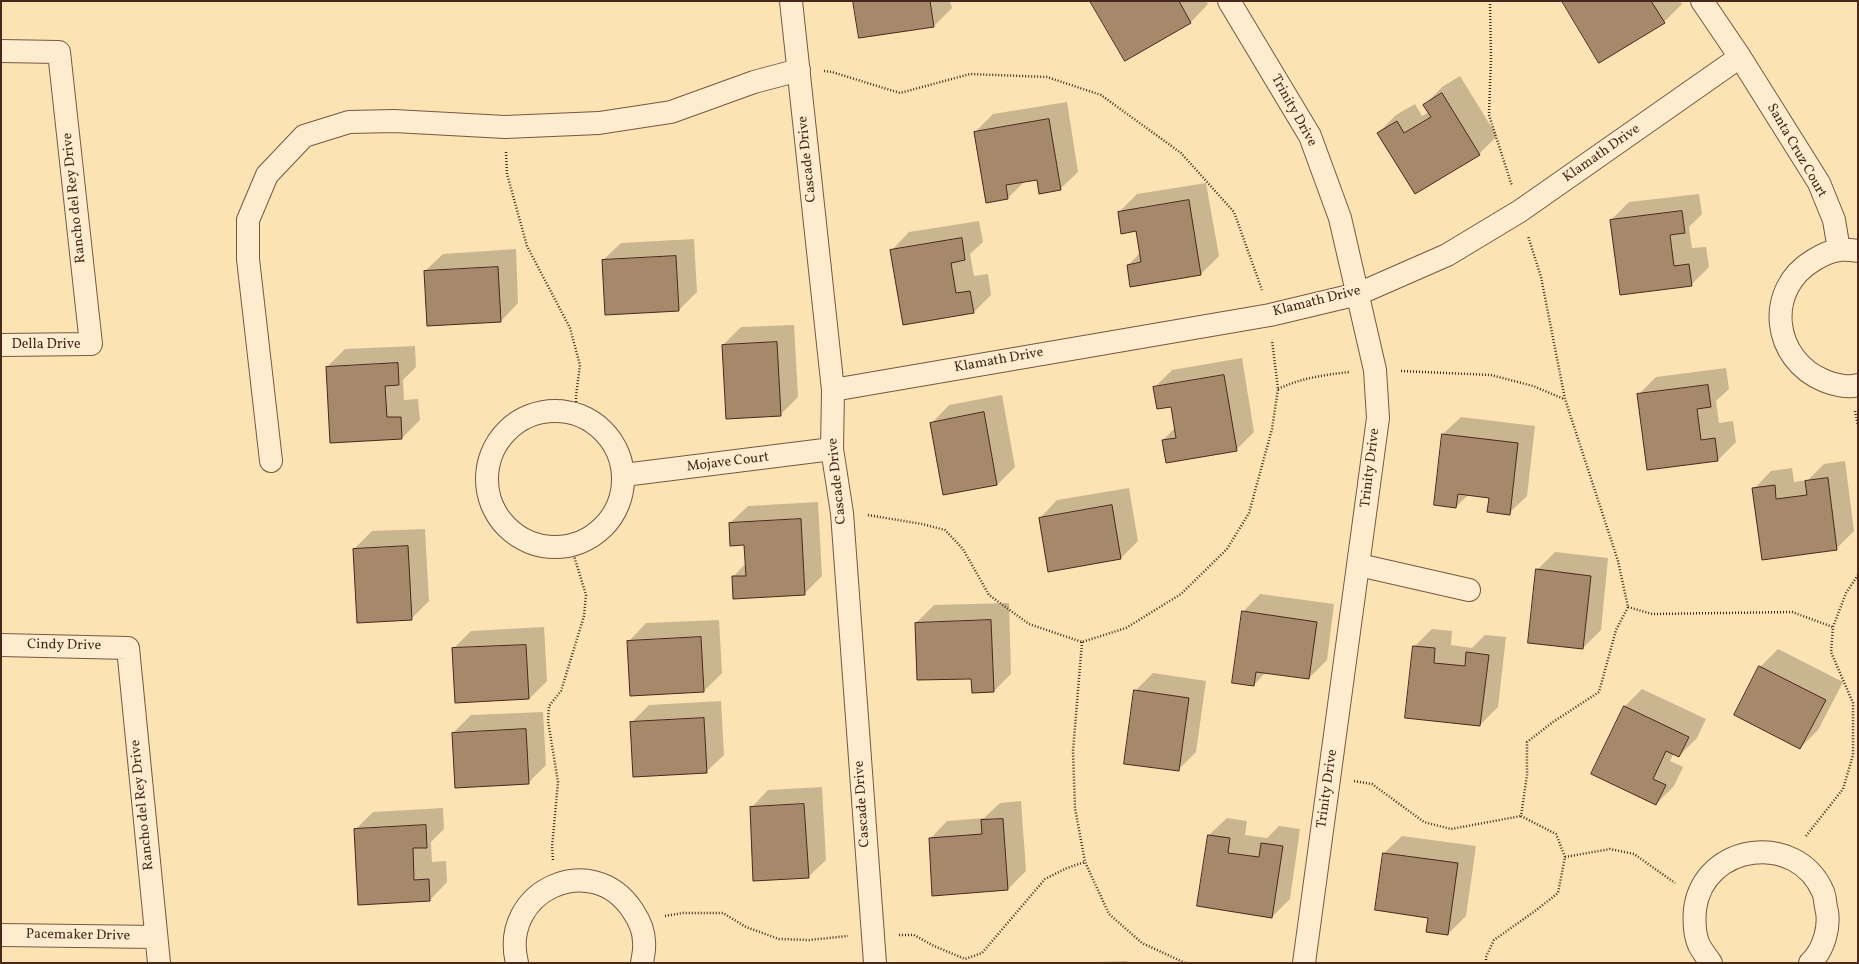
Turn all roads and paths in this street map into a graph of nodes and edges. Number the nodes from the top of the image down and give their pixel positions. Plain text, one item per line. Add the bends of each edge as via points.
1 (791, 1) edge
2 (1229, 1) edge
3 (1490, 1) edge
4 (1702, 1) edge
5 (1, 51) edge
6 (1740, 57) junction
7 (799, 70) junction
8 (505, 127) junction
9 (1520, 211) junction
10 (1848, 250) edge
11 (1358, 294) junction
12 (1270, 315) junction
13 (91, 344) joint
14 (1, 345) edge
15 (1375, 370) junction
16 (1858, 385) edge
17 (1278, 389) junction
18 (833, 390) junction
19 (1565, 399) junction
20 (576, 414) junction
21 (832, 449) junction
22 (270, 461) dead end
23 (624, 475) junction
24 (842, 513) junction
25 (571, 546) junction
26 (1359, 565) junction
27 (1858, 575) edge
28 (1469, 590) dead end
29 (1628, 607) junction
30 (1833, 627) junction
31 (1082, 642) junction
32 (1, 645) edge
33 (128, 648) joint
34 (1330, 776) junction
35 (1521, 816) junction
36 (1565, 857) junction
37 (1791, 859) junction
38 (564, 882) junction
39 (1696, 899) junction
40 (1, 935) edge
41 (156, 937) junction
42 (159, 963) edge
43 (517, 963) edge
44 (642, 963) edge
45 (875, 963) edge
46 (1185, 963) edge
47 (1304, 963) edge
48 (1486, 963) edge
49 (1711, 963) edge
50 (1810, 963) edge

1 - 7 street, Cascade Drive
2 - 11 street, Trinity Drive via 1310,136 1340,218
3 - 9 path via 1490,115
4 - 6 street, Santa Cruz Court
5 - 13 street, Rancho del Rey Drive via 59,52
6 - 9 street, Klamath Drive
6 - 10 street, Santa Cruz Court via 1819,183
7 - 8 street via 754,82 671,112 599,123
7 - 12 path via 832,72 900,93 970,74 1047,77 1100,95 1181,153 1234,212
7 - 18 street, Cascade Drive
8 - 20 path via 507,174 527,246 570,328 580,365
8 - 22 street via 394,121 349,122 304,136 268,175 248,220 248,258
9 - 11 street, Klamath Drive via 1447,255
9 - 19 path via 1541,277
10 - 16 street, Santa Cruz Court via 1824,254 1803,266 1792,278 1782,300 1780,318 1784,341 1796,362 1814,377 1831,384
11 - 12 street, Klamath Drive
11 - 15 street, Trinity Drive
12 - 17 path
12 - 18 street, Klamath Drive
13 - 14 street, Della Drive
15 - 17 path via 1324,375 1295,381
15 - 19 path via 1491,375 1533,386
15 - 26 street, Trinity Drive via 1378,418
17 - 31 path via 1272,429 1249,513 1227,549 1181,594 1126,628
18 - 21 street, Cascade Drive
19 - 29 path via 1618,561
20 - 23 street via 605,432 618,452
20 - 25 street via 564,411 540,412 518,422 500,438 490,459 487,482 492,506 505,526 524,540 547,546
21 - 23 street, Mojave Court
21 - 24 street, Cascade Drive
23 - 25 street via 621,499 610,520 592,536
24 - 31 path via 914,522 945,530 963,549 989,595 1029,624
24 - 45 street, Cascade Drive
25 - 38 path via 586,595 584,616 560,691 549,706 548,721 558,782 552,847 554,862
26 - 28 street
26 - 34 street, Trinity Drive
27 - 30 path via 1846,593
29 - 30 path via 1652,614 1792,612
29 - 35 path via 1616,630 1600,692 1527,742 1527,775
30 - 37 path via 1831,652 1853,703 1853,755 1843,789
31 - 46 path via 1073,750 1075,808 1085,862 1108,914 1142,943
32 - 33 street, Cindy Drive
33 - 41 street, Rancho del Rey Drive
34 - 35 path via 1372,784 1424,822 1451,829
34 - 47 street, Trinity Drive
35 - 36 path via 1556,834
36 - 39 path via 1610,849 1634,854
36 - 48 path via 1558,893 1494,940
37 - 39 street via 1769,852 1746,853 1731,859 1707,878
37 - 50 street via 1810,873 1823,892 1828,915 1825,938
38 - 43 street via 543,891 527,906 516,926 513,949
38 - 44 street via 587,880 609,887 627,901 639,920 644,942
39 - 49 street via 1694,922 1699,944
40 - 41 street, Pacemaker Drive
41 - 42 street, Rancho del Rey Drive

